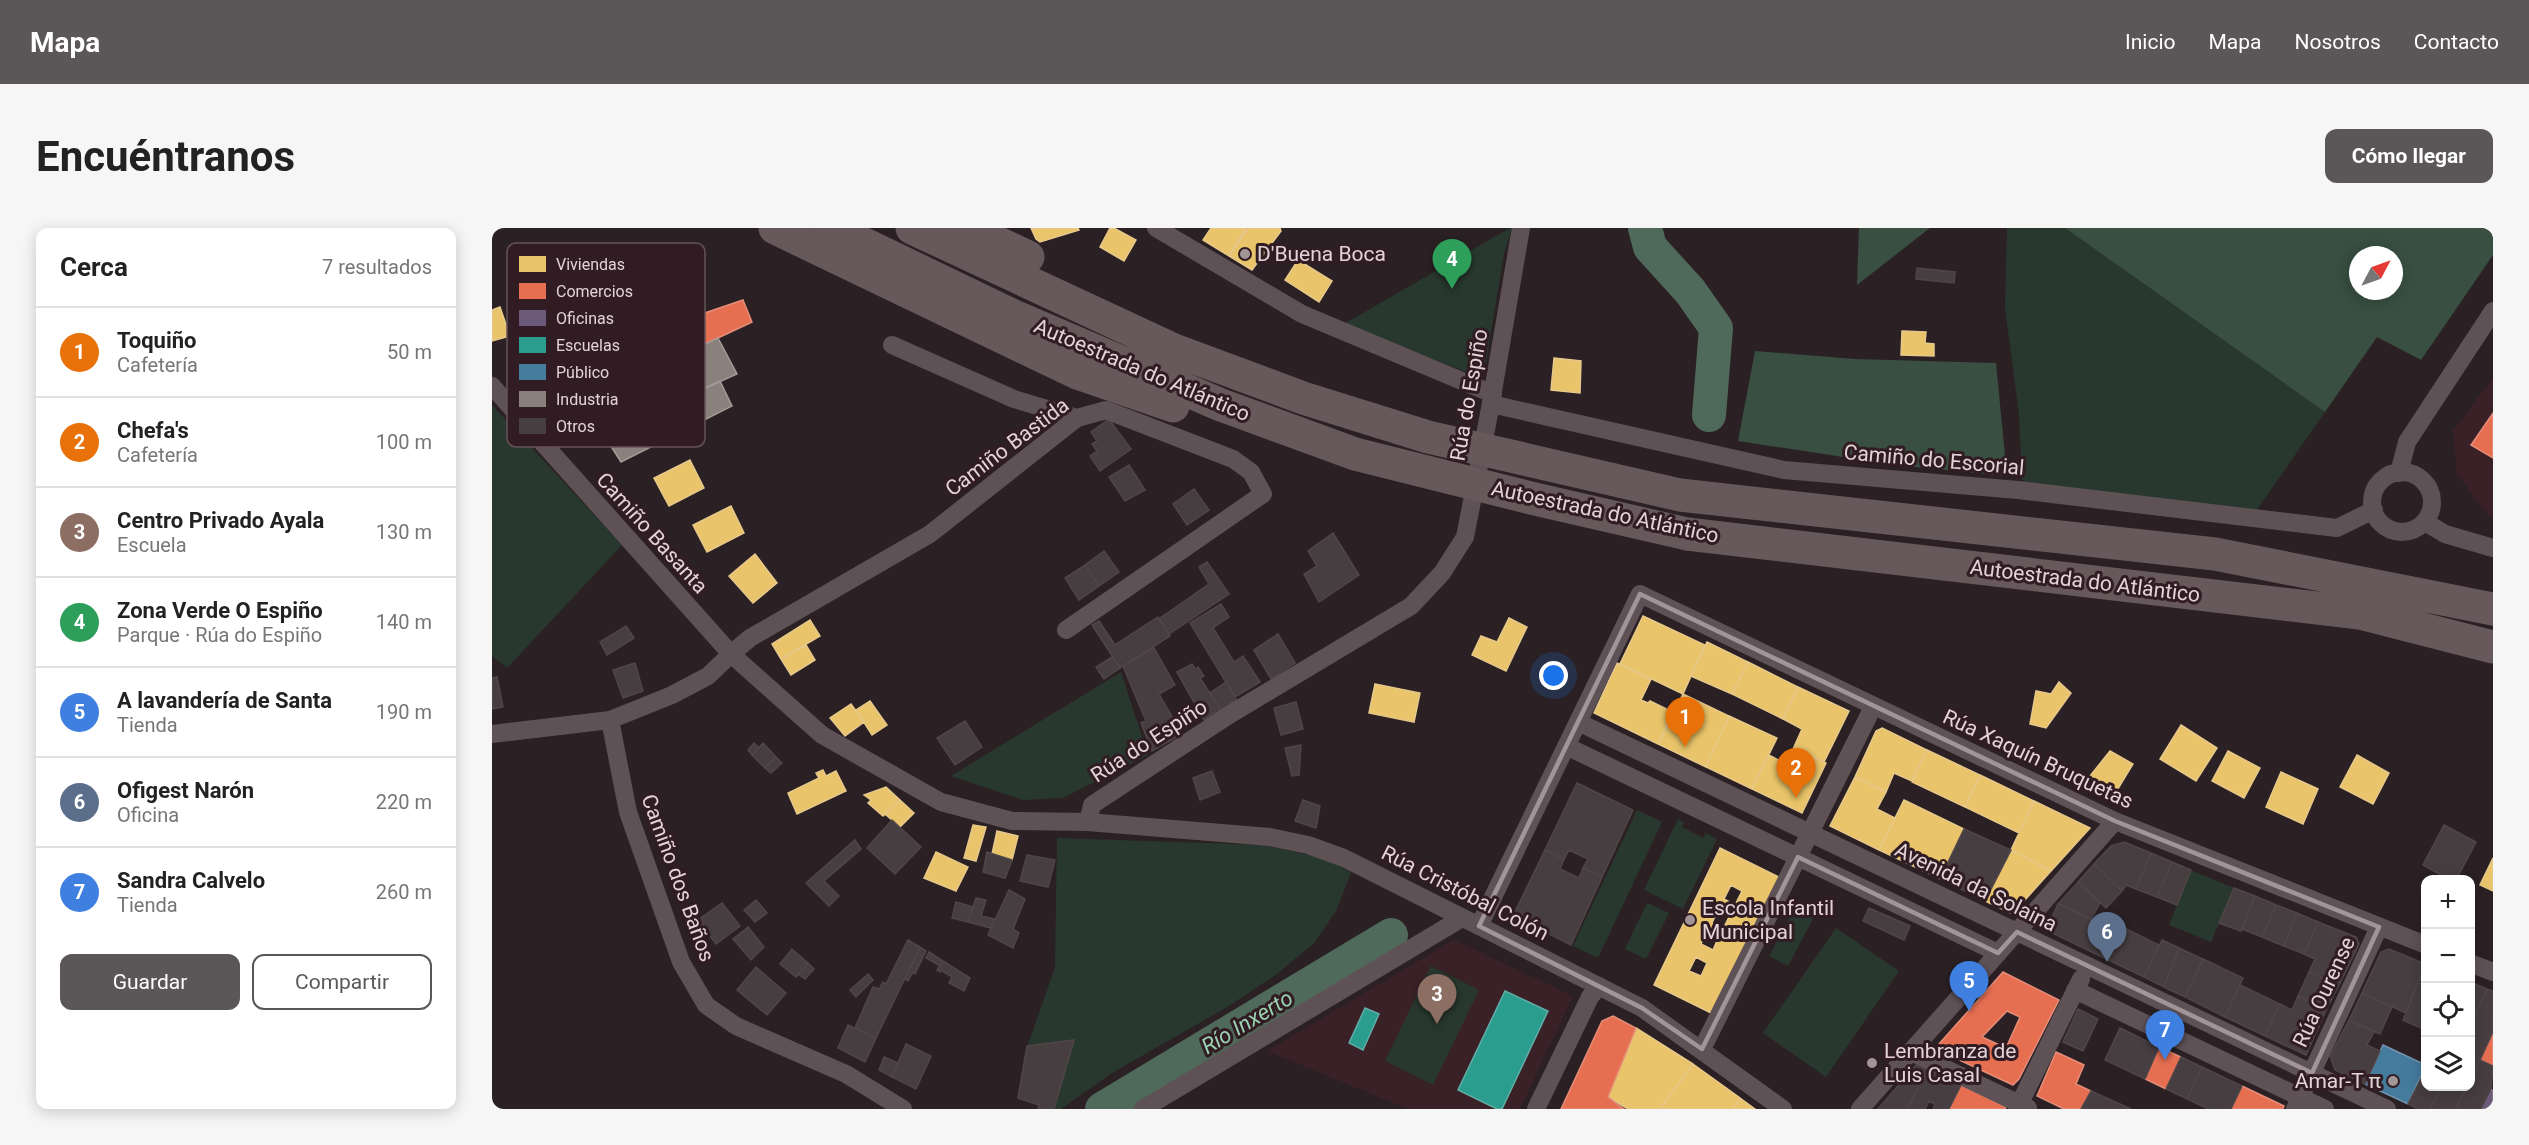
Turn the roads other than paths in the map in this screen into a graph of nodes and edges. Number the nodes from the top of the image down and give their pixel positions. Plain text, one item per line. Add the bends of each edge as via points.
1 (775, 228) edge
2 (831, 228) edge
3 (912, 228) edge
4 (967, 228) edge
5 (1156, 228) edge
6 (1188, 228) edge
7 (1521, 228) edge
8 (1194, 251) junction
9 (2493, 310) edge
10 (892, 345) dead end
11 (492, 386) edge
12 (507, 403) edge
13 (1491, 404) junction
14 (1077, 418) junction
15 (1428, 437) junction
16 (546, 447) edge
17 (1355, 454) junction
18 (2399, 473) junction
19 (2374, 510) junction
20 (2425, 522) junction
21 (2493, 548) edge
22 (2493, 609) edge
23 (1066, 630) dead end
24 (2493, 647) edge
25 (731, 654) junction
26 (1873, 707) junction
27 (610, 720) junction
28 (1578, 722) junction
29 (492, 734) edge
30 (1566, 746) junction
31 (2115, 821) junction
32 (1088, 822) junction
33 (1810, 833) junction
34 (1798, 857) junction
35 (1462, 918) junction
36 (1479, 926) junction
37 (2379, 927) junction
38 (2016, 932) junction
39 (2421, 943) edge
40 (1998, 953) junction
41 (2475, 965) edge
42 (2087, 966) junction
43 (2493, 972) edge
44 (1599, 986) junction
45 (2075, 990) junction
46 (1702, 1049) junction
47 (1911, 1052) junction
48 (2312, 1073) junction
49 (2298, 1103) edge
50 (2022, 1107) edge
51 (903, 1109) edge
52 (1143, 1109) edge
53 (1536, 1109) edge
54 (1783, 1109) edge
55 (1860, 1109) edge
56 (2325, 1109) edge
57 (2387, 1109) edge

1 - 17 highway via 1077,374 1261,436
2 - 17 highway, Autoestrada do Atlántico via 1016,317 1221,405
3 - 15 highway, Autoestrada do Atlántico via 1174,350 1303,398
4 - 15 highway via 1186,334 1381,408
5 - 8 street, Camiño do Escorial
6 - 8 street
7 - 13 street, Rúa do Espiño
8 - 13 street, Camiño do Escorial via 1302,314
9 - 18 street via 2407,441
10 - 14 street via 1014,399
11 - 12 street, Camiño Basanta
13 - 19 street, Camiño do Escorial via 1784,470 2019,490 2337,528
13 - 32 street, Rúa do Espiño via 1465,537 1442,573 1411,606 1229,715 1092,805
14 - 23 street, Camiño Bastida via 1106,410 1233,459 1251,472 1263,494
14 - 25 street, Camiño Bastida via 930,534 750,638
15 - 22 highway, Autoestrada do Atlántico via 1680,495 2214,554
16 - 25 street, Camiño Basanta
17 - 24 highway, Autoestrada do Atlántico via 1687,534 2360,613
18 - 19 street via 2383,479 2376,487
18 - 20 street via 2414,474 2430,491 2431,511
19 - 20 street via 2382,525 2395,531 2405,532
20 - 21 street via 2445,534
25 - 27 street via 708,676
25 - 32 street via 822,735 941,802 1012,821
26 - 28 street, Rúa Xaquín Bruquetas via 1640,594
26 - 31 street, Rúa Xaquín Bruquetas
26 - 33 street
27 - 29 street
27 - 51 street, Camiño dos Baños via 628,812 681,962 706,1005 736,1026 846,1074
28 - 30 street
28 - 33 street, Avenida da Solaina
30 - 34 street
30 - 36 street
31 - 37 street, Rúa Xaquín Bruquetas
31 - 38 street
32 - 35 street, Rúa Cristóbal Colón via 1270,837 1308,845 1344,858
33 - 34 street
33 - 38 street, Avenida da Solaina
34 - 40 street
34 - 46 street
35 - 36 street, Rúa Cristóbal Colón
35 - 52 street
36 - 44 street, Rúa Cristóbal Colón
37 - 39 street, Rúa Xaquín Bruquetas
37 - 48 street, Rúa Ourense
38 - 40 street
38 - 42 street, Avenida da Solaina
40 - 47 street
41 - 43 street
42 - 45 street
42 - 48 street, Avenida da Solaina
44 - 46 street, Rúa Cristóbal Colón via 1642,1008
44 - 53 street
45 - 49 street
45 - 50 street
46 - 54 street, Rúa Cristóbal Colón
47 - 50 street
47 - 55 street
48 - 49 street, Rúa Ourense
48 - 57 street, Avenida da Solaina
49 - 56 street

